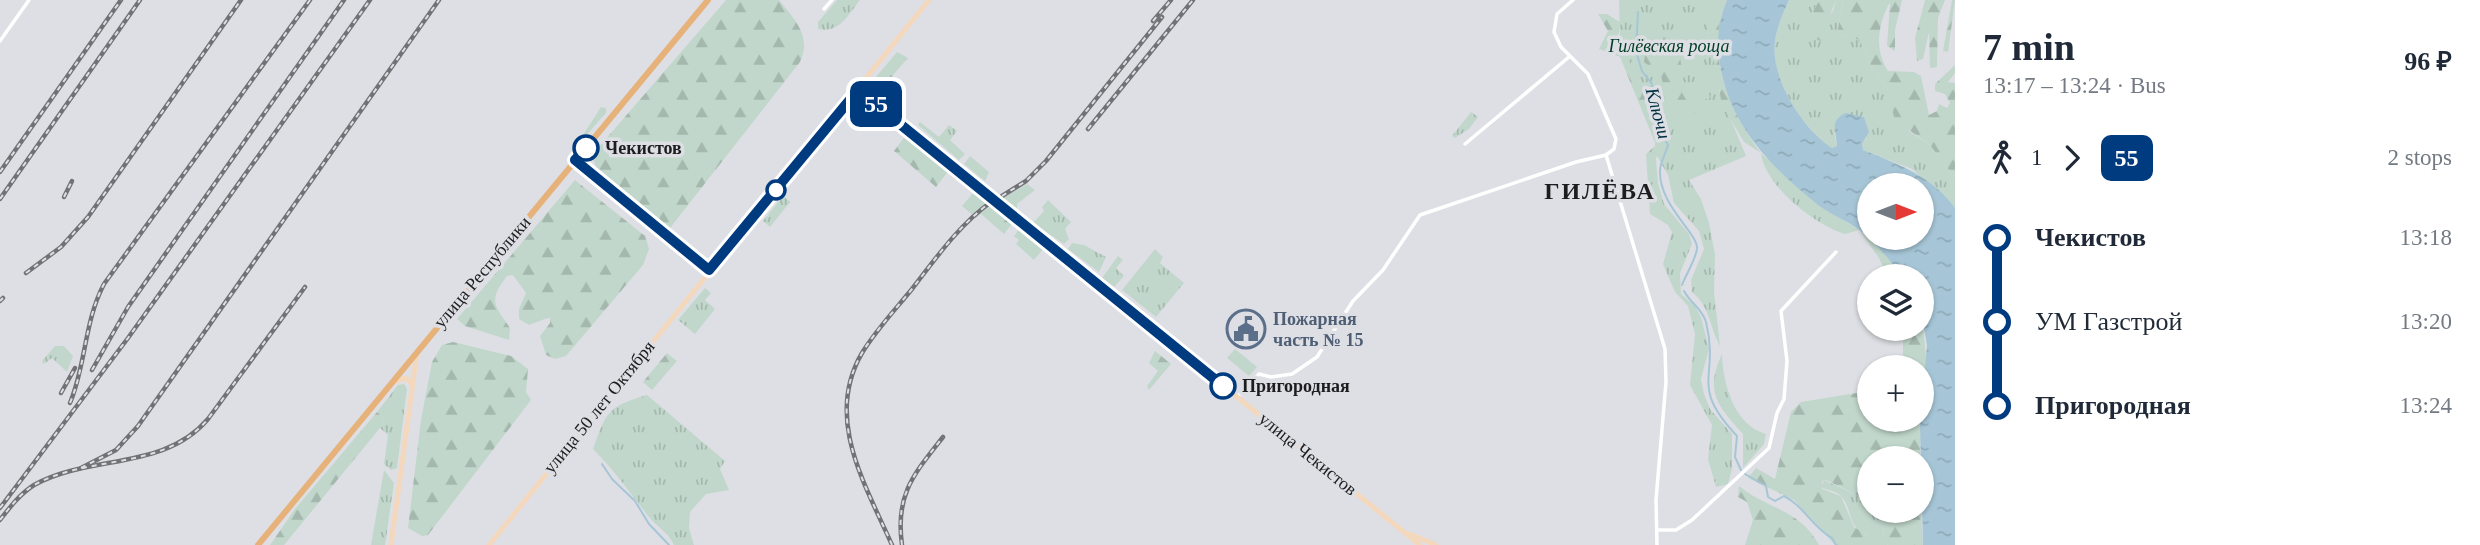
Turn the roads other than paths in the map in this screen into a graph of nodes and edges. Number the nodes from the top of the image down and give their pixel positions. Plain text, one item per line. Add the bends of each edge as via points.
1 (29, 0) edge
2 (708, 0) edge
3 (832, 0) edge
4 (929, 0) edge
5 (1573, 0) edge
6 (824, 9) dead end
7 (0, 41) edge
8 (1569, 57) junction
9 (858, 90) junction
10 (1465, 144) dead end
11 (1606, 155) junction
12 (575, 160) junction
13 (1836, 252) dead end
14 (709, 270) junction
15 (417, 352) junction
16 (391, 383) junction
17 (413, 388) junction
18 (1237, 397) junction
19 (1398, 527) junction
20 (1657, 530) junction
21 (258, 545) edge
22 (391, 545) edge
23 (489, 545) edge
24 (1420, 545) edge
25 (1436, 545) edge
26 (1657, 545) edge

1 - 7 street
2 - 12 main road, улица Республики
3 - 6 street
4 - 9 main road, улица 50 лет Октября
5 - 8 street via 1557,15 1553,27
8 - 10 street
8 - 11 street via 1588,74 1616,139 1614,149
9 - 14 main road, улица 50 лет Октября
9 - 18 main road, улица Чекистов
11 - 18 street via 1420,215 1310,363 1282,377 1259,374
11 - 20 street via 1665,349
12 - 14 main road
12 - 15 main road, улица Республики
13 - 20 street via 1781,311 1787,361 1784,399 1769,448 1692,520 1676,530
14 - 23 main road, улица 50 лет Октября
15 - 16 main road, улица Республики
15 - 17 main road
16 - 17 main road via 406,378
16 - 21 main road, улица Республики
17 - 22 main road
18 - 19 main road, улица Чекистов
19 - 24 main road
19 - 25 main road
20 - 26 street

